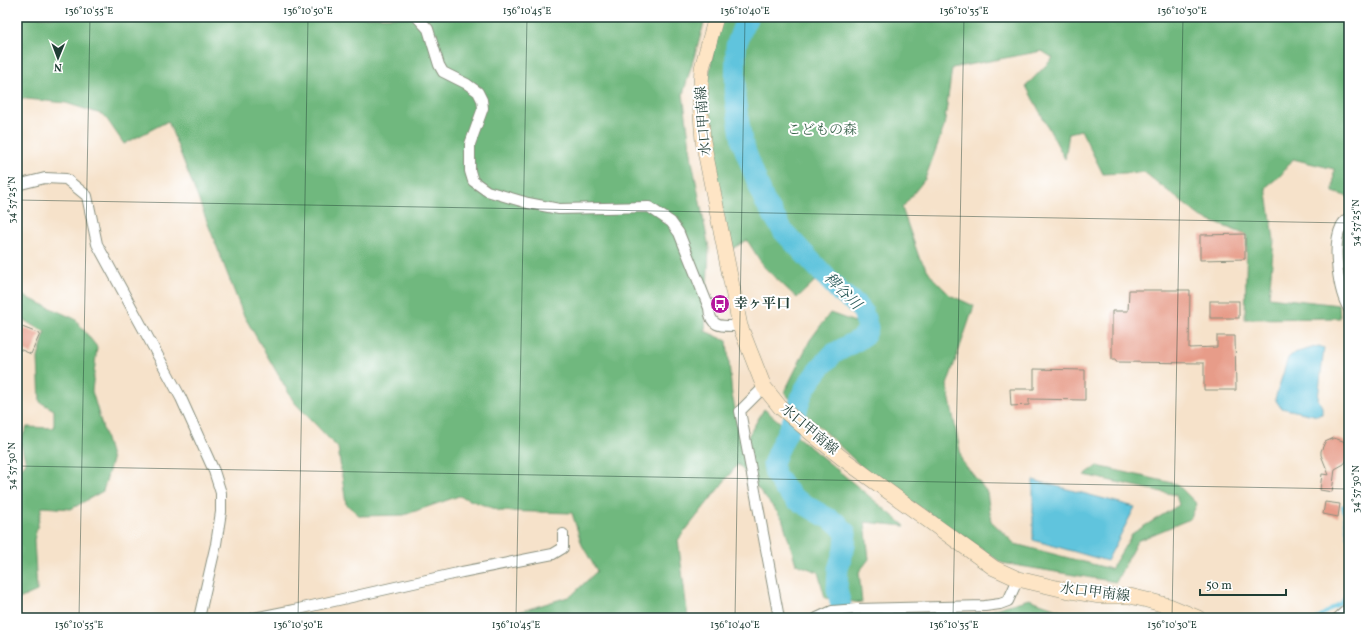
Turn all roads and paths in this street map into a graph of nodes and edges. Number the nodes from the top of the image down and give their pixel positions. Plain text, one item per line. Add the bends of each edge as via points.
1 (417, 17) edge
2 (716, 17) edge
3 (17, 186) edge
4 (1349, 218) edge
5 (1349, 309) edge
6 (740, 326) junction
7 (764, 387) junction
8 (563, 534) dead end
9 (1018, 579) junction
10 (1349, 608) edge
11 (199, 618) edge
12 (254, 618) edge
13 (779, 618) edge
14 (817, 618) edge
15 (1198, 618) edge
16 (1338, 618) edge

1 - 6 street via 428,29 443,72 467,84 478,92 482,100 483,108 470,144 470,171 473,182 487,191 559,209 649,206 671,222 679,233 712,321 719,326
2 - 6 main road, 水口甲南線 via 702,68 700,101 703,141
3 - 11 street via 45,178 66,179 87,196 97,244 181,398 214,471 221,493 221,512
4 - 5 street via 1341,226 1336,241 1338,276
6 - 7 main road, 水口甲南線
7 - 9 main road, 水口甲南線 via 780,407 842,458 994,568
7 - 13 street via 740,411
8 - 12 street via 563,548 553,554
9 - 14 street via 1008,601 1000,604 857,609 832,611
9 - 15 main road, 水口甲南線 via 1100,596 1130,596 1169,606
10 - 16 street

